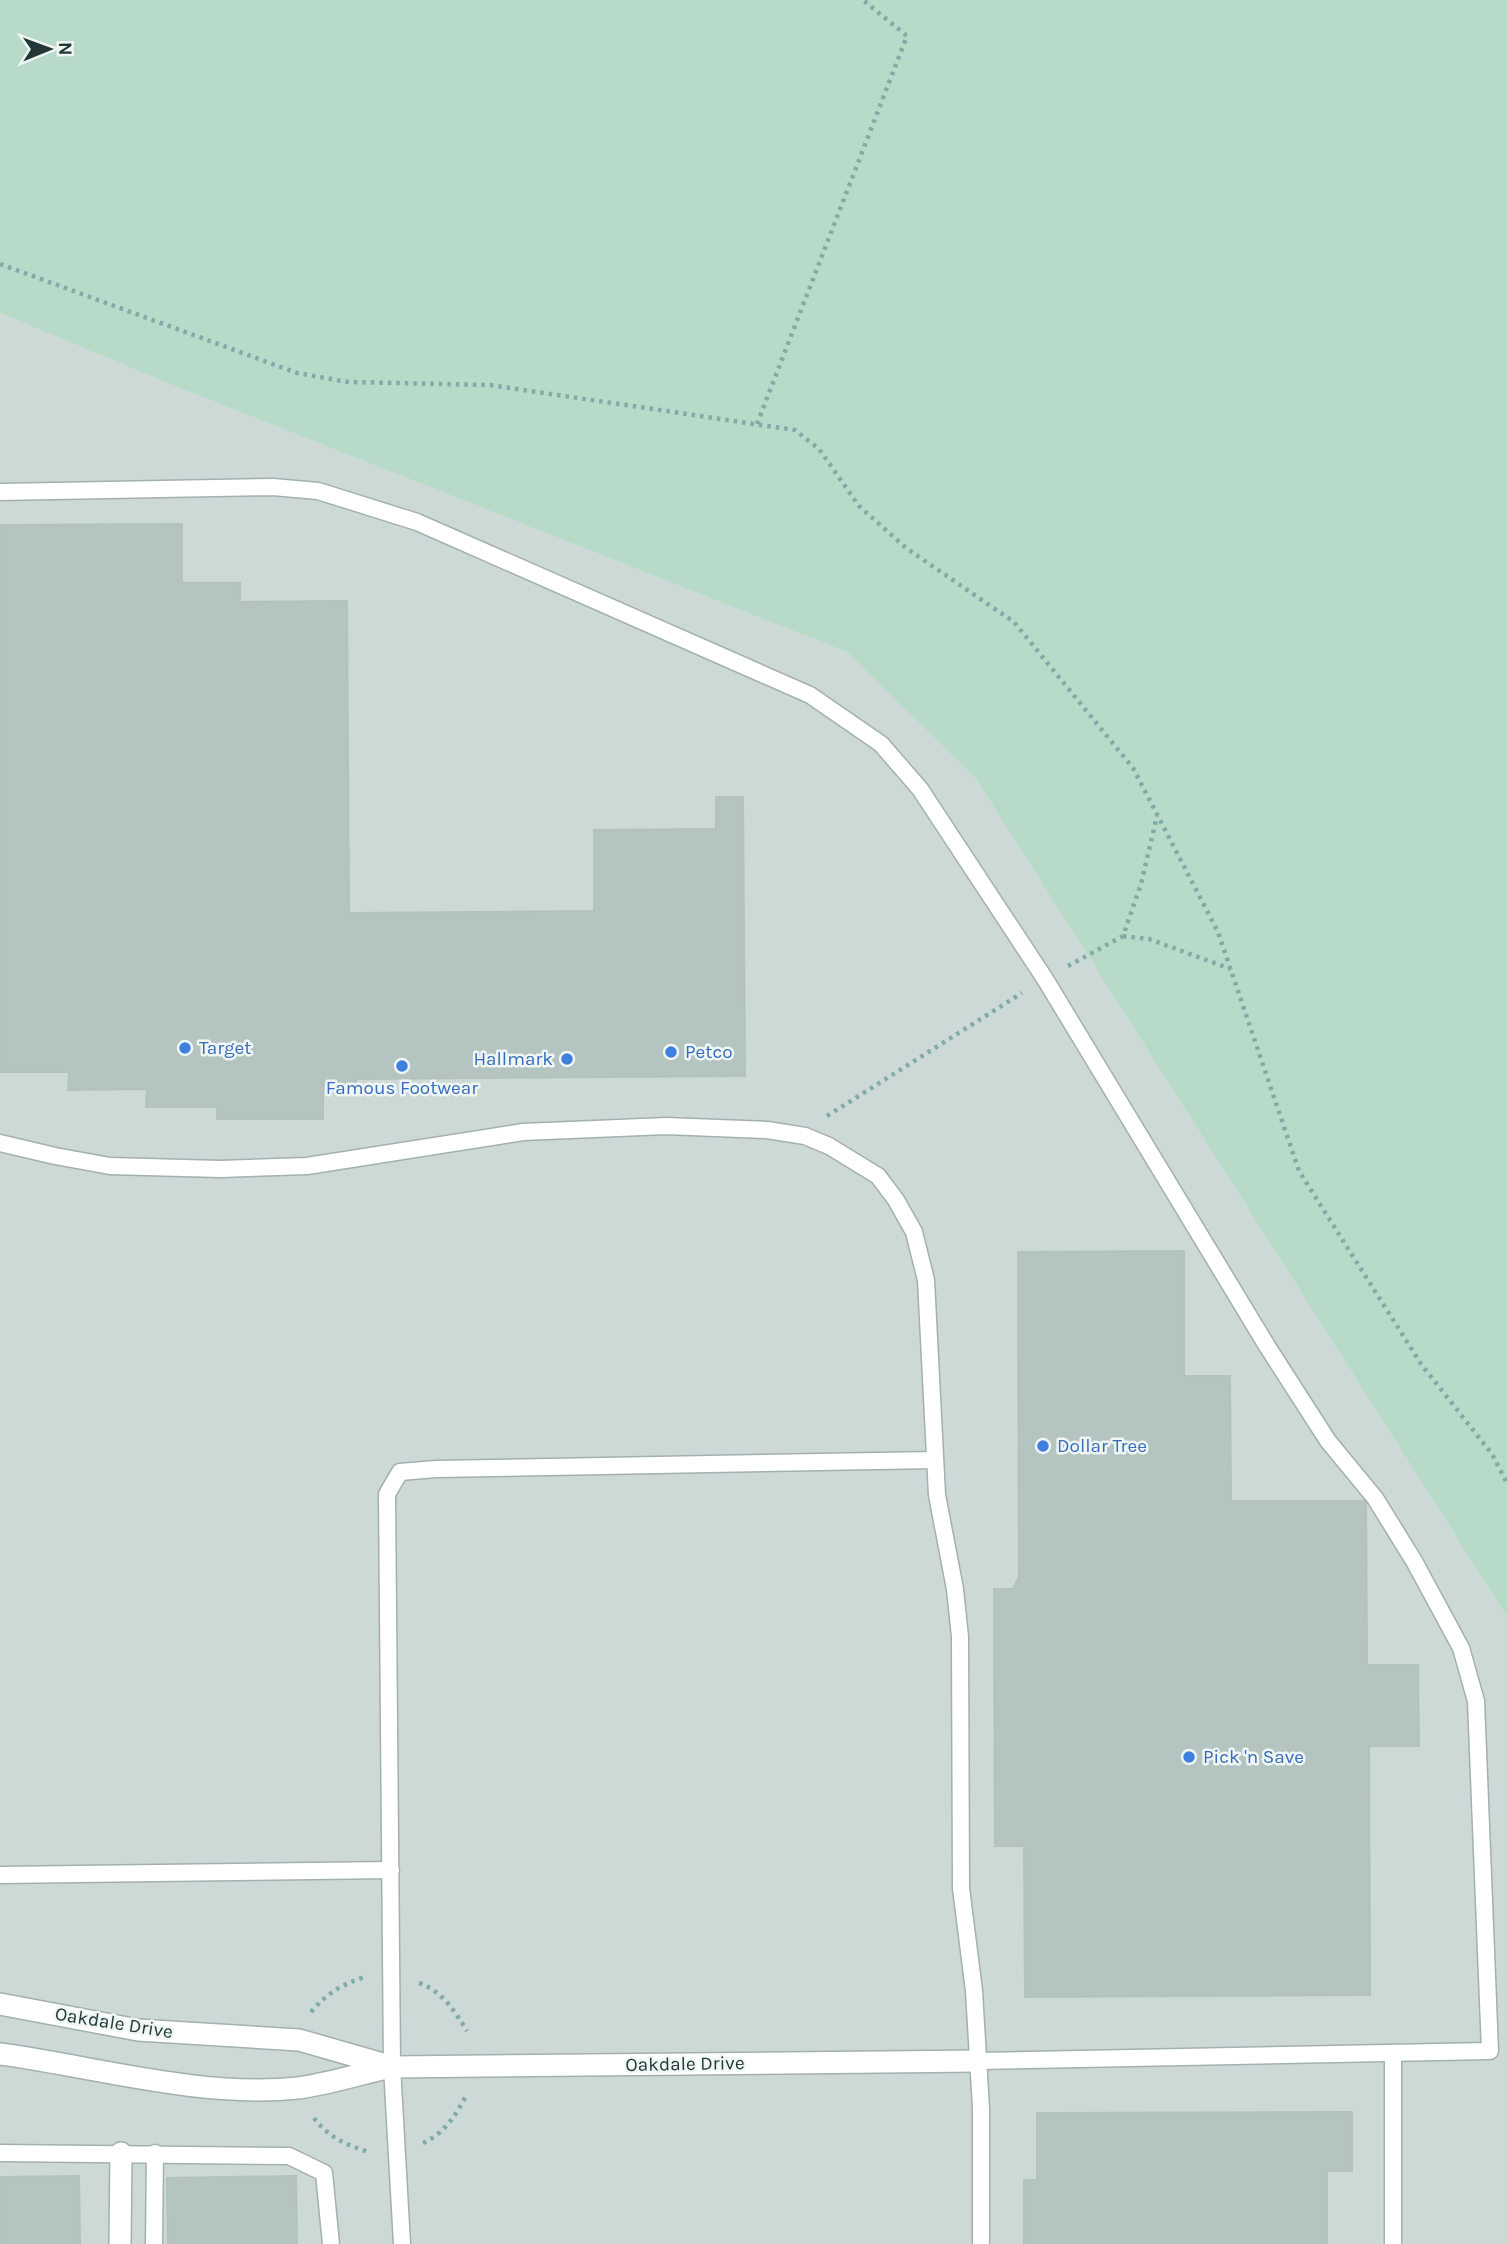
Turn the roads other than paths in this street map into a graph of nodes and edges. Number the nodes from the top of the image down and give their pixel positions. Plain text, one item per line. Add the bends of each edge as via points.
1 (0, 492) edge
2 (0, 1143) edge
3 (935, 1460) junction
4 (391, 1870) junction
5 (0, 1875) edge
6 (0, 2004) edge
7 (1393, 2053) junction
8 (0, 2054) edge
9 (978, 2061) junction
10 (392, 2067) junction
11 (0, 2152) edge
12 (121, 2153) junction
13 (155, 2153) junction
14 (120, 2244) edge
15 (154, 2244) edge
16 (331, 2244) edge
17 (402, 2244) edge
18 (981, 2244) edge
19 (1393, 2244) edge

1 - 7 lane via 273,487 318,491 417,522 810,695 881,744 920,789 1045,979 1267,1346 1328,1441 1375,1498 1414,1560 1461,1648 1476,1701 1490,2052
2 - 3 lane via 110,1166 220,1169 307,1166 523,1132 666,1126 767,1129 805,1136 878,1176 914,1232 926,1280
3 - 4 lane via 400,1472 387,1494
3 - 9 lane via 936,1495 960,1637 961,1888
4 - 5 lane
4 - 10 lane
6 - 10 street, Oakdale Drive via 138,2030 299,2040
7 - 9 lane
7 - 19 lane
8 - 10 street, Oakdale Drive via 137,2079 247,2088 298,2088
9 - 10 street, Oakdale Drive
9 - 18 lane
10 - 17 lane
11 - 12 lane
12 - 13 lane
12 - 14 street
13 - 15 lane
13 - 16 lane via 289,2156 324,2173

